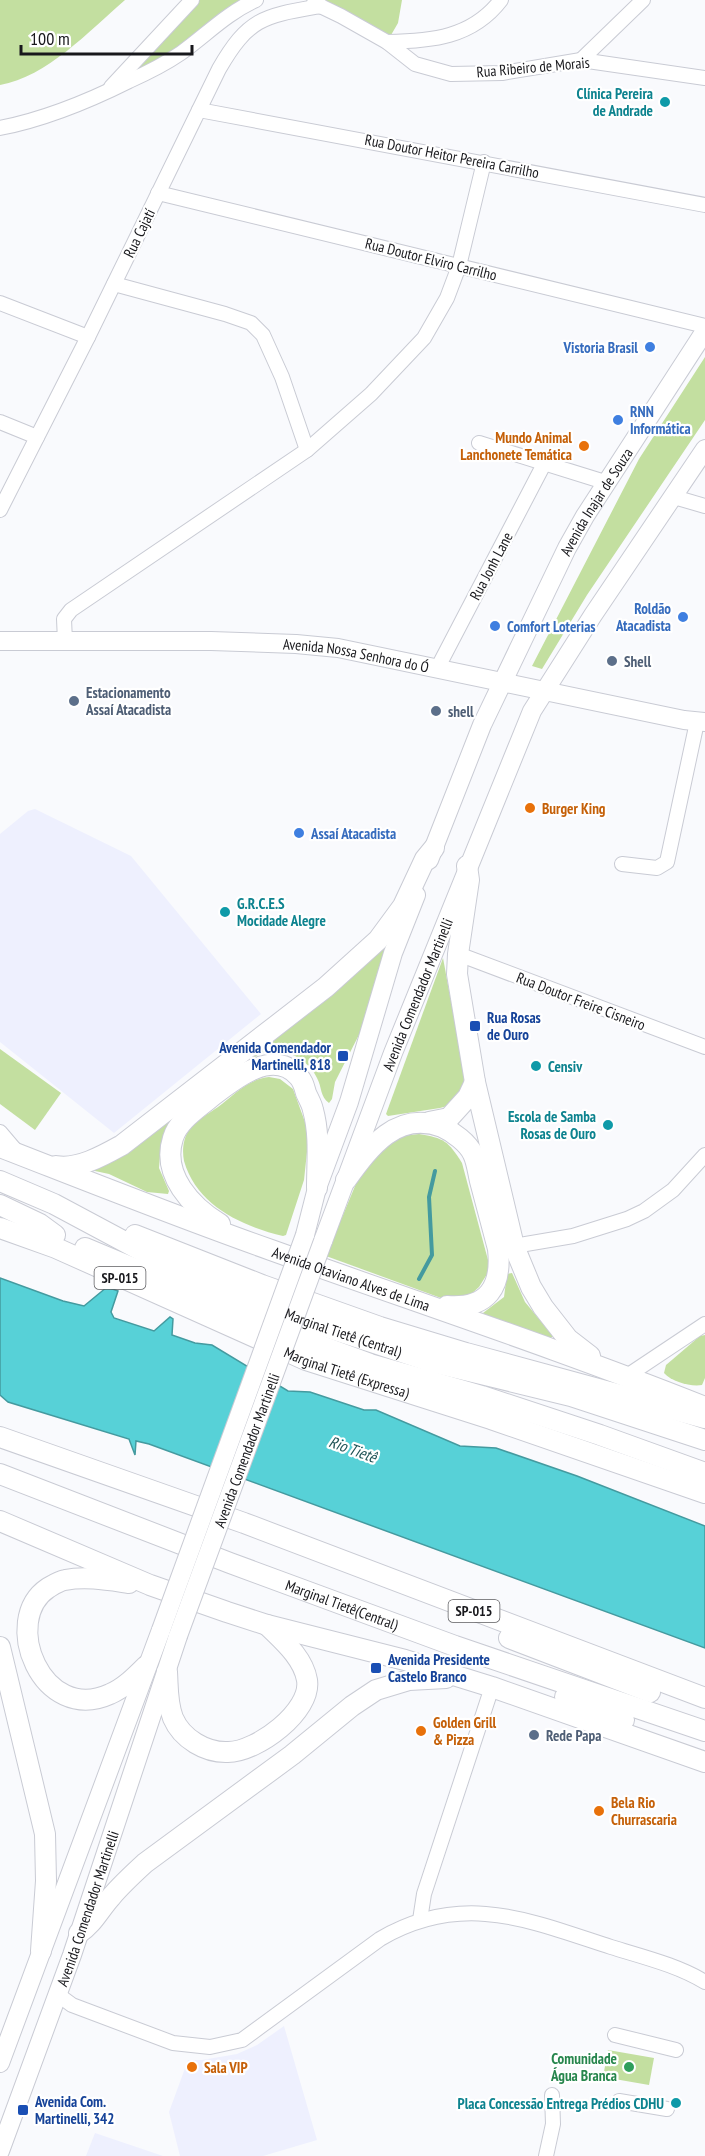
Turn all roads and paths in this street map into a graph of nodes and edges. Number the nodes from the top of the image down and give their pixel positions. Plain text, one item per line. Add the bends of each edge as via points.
1 (192, 0) edge
2 (256, 0) edge
3 (306, 0) edge
4 (501, 0) edge
5 (643, 0) edge
6 (321, 6) junction
7 (387, 42) junction
8 (581, 60) junction
9 (705, 78) edge
10 (105, 93) junction
11 (199, 110) junction
12 (0, 128) edge
13 (484, 162) junction
14 (158, 193) junction
15 (705, 205) edge
16 (459, 266) junction
17 (114, 284) junction
18 (0, 303) edge
19 (705, 326) edge
20 (705, 331) edge
21 (88, 337) junction
22 (0, 422) edge
23 (37, 437) junction
24 (479, 443) dead end
25 (705, 449) edge
26 (308, 450) junction
27 (544, 464) junction
28 (608, 483) junction
29 (674, 498) junction
30 (705, 506) edge
31 (0, 510) edge
32 (0, 640) edge
33 (65, 641) junction
34 (437, 669) junction
35 (502, 682) junction
36 (544, 691) junction
37 (701, 722) edge
38 (434, 848) junction
39 (622, 864) dead end
40 (467, 866) junction
41 (458, 954) junction
42 (705, 1047) edge
43 (475, 1082) junction
44 (429, 1122) junction
45 (0, 1132) edge
46 (9, 1150) edge
47 (705, 1155) edge
48 (44, 1163) junction
49 (0, 1180) edge
50 (346, 1180) junction
51 (317, 1188) junction
52 (54, 1204) junction
53 (0, 1205) edge
54 (0, 1216) edge
55 (0, 1228) edge
56 (55, 1235) junction
57 (514, 1246) junction
58 (270, 1250) junction
59 (432, 1305) junction
60 (705, 1324) edge
61 (604, 1368) junction
62 (627, 1376) junction
63 (705, 1407) edge
64 (705, 1418) edge
65 (600, 1435) junction
66 (0, 1437) edge
67 (705, 1440) edge
68 (705, 1459) edge
69 (705, 1473) edge
70 (0, 1474) edge
71 (705, 1493) edge
72 (0, 1521) edge
73 (150, 1585) junction
74 (412, 1587) junction
75 (267, 1625) junction
76 (455, 1646) junction
77 (0, 1647) edge
78 (146, 1666) junction
79 (167, 1672) junction
80 (465, 1679) junction
81 (492, 1687) junction
82 (705, 1698) edge
83 (705, 1712) edge
84 (705, 1731) edge
85 (705, 1754) edge
86 (705, 1762) edge
87 (420, 1920) junction
88 (79, 1933) junction
89 (41, 1951) junction
90 (705, 1982) edge
91 (57, 1995) junction
92 (615, 2035) dead end
93 (676, 2050) dead end
94 (0, 2063) edge
95 (552, 2095) dead end
96 (620, 2101) dead end
97 (667, 2109) dead end
98 (0, 2151) edge
99 (546, 2156) edge

1 - 10 street
2 - 10 street via 157,68
3 - 6 street, Rua Ribeiro de Morais
4 - 7 street via 472,27 426,41
5 - 8 street
6 - 7 street, Rua Ribeiro de Morais
6 - 11 street, Rua Cajatí via 277,13 253,25 234,44
7 - 8 street, Rua Ribeiro de Morais via 415,64 451,74 502,73
8 - 9 street, Rua Ribeiro de Morais
10 - 12 street via 32,121
11 - 13 street, Rua Doutor Heitor Pereira Carrilho
11 - 14 street, Rua Cajatí
13 - 15 street, Rua Doutor Heitor Pereira Carrilho
13 - 16 street
14 - 16 street, Rua Doutor Elviro Carrilho
14 - 17 street, Rua Cajatí
16 - 19 street, Rua Doutor Elviro Carrilho
16 - 26 street via 447,298 424,338 371,394
17 - 21 street, Rua Cajatí
17 - 26 street via 251,323 263,335 282,377
18 - 21 street
20 - 28 main road, Avenida Inajar de Souza
21 - 23 street, Rua Cajatí
22 - 23 street
23 - 31 street, Rua Cajatí
24 - 27 street
25 - 29 main road
26 - 33 street via 71,610 64,619
27 - 28 street
27 - 34 street, Rua Jonh Lane
28 - 35 main road, Avenida Inajar de Souza via 567,548
29 - 30 street
29 - 36 main road
32 - 33 main road, Avenida Nossa Senhora do Ó
33 - 34 main road, Avenida Nossa Senhora do Ó via 297,644 338,648
34 - 35 main road, Avenida Nossa Senhora do Ó
35 - 36 main road, Avenida Nossa Senhora do Ó
35 - 38 main road, Avenida Comendador Martinelli
36 - 37 main road, Avenida Nossa Senhora do Ó
36 - 40 main road, Avenida Comendador Martinelli
37 - 39 street via 666,862 657,868
38 - 48 highway via 403,906 384,931 326,987 122,1144 76,1165
38 - 51 main road, Avenida Comendador Martinelli via 393,953 349,1102
40 - 41 highway via 469,879
40 - 50 main road, Avenida Comendador Martinelli
41 - 42 street, Rua Doutor Freire Cisneiro
41 - 43 highway via 457,974
43 - 44 highway via 468,1097 449,1118
43 - 57 highway
44 - 50 highway via 392,1129 370,1148
44 - 59 highway via 447,1129 473,1154 499,1263 495,1284 480,1302 464,1307
45 - 46 street
46 - 48 highway, Avenida Otaviano Alves de Lima
47 - 57 street via 673,1190 644,1211 573,1236
48 - 58 highway, Avenida Otaviano Alves de Lima
49 - 52 highway, Marginal Tietê (Central)
50 - 79 main road, Avenida Comendador Martinelli, bridge
51 - 58 highway via 313,1109 297,1074 284,1066 268,1065 238,1076 178,1127 171,1162 181,1188 211,1218
51 - 78 main road, Avenida Comendador Martinelli, bridge via 305,1235
52 - 64 highway via 380,1327
52 - 67 highway, Marginal Tietê (Central) via 204,1281 314,1323 432,1362 571,1396
53 - 56 highway
54 - 56 highway, SP-015
55 - 71 highway, Marginal Tietê (Expressa) / SP-015 via 56,1248 306,1360
56 - 65 highway, Marginal Tietê (Central) / SP-015 via 310,1342
57 - 61 highway via 531,1287 554,1323
58 - 59 highway, Avenida Otaviano Alves de Lima
59 - 61 highway, Avenida Otaviano Alves de Lima
60 - 62 street
61 - 62 highway, Avenida Otaviano Alves de Lima
62 - 63 highway, Avenida Otaviano Alves de Lima
65 - 68 highway via 623,1436
65 - 69 highway, Marginal Tietê (Central) / SP-015
66 - 74 highway, SP-015
70 - 76 highway, Marginal Tietê(Central)
72 - 73 highway
73 - 75 highway
73 - 78 highway via 91,1578 63,1580 30,1604 24,1631 36,1674 65,1696 107,1696
74 - 82 highway, SP-015
74 - 83 highway via 448,1613
75 - 79 highway via 295,1654 307,1681 306,1695 284,1724 243,1749 211,1750 193,1743 180,1730 169,1704
75 - 80 highway
76 - 84 highway
76 - 85 highway via 474,1662
77 - 89 highway via 45,1834
78 - 89 main road, Avenida Comendador Martinelli
79 - 88 main road, Avenida Comendador Martinelli
80 - 81 highway
80 - 88 highway via 423,1678 376,1690 146,1863
81 - 86 highway
81 - 87 street via 424,1894
87 - 90 street via 475,1912 506,1915 692,1974
87 - 91 street via 380,1939 242,2040 210,2047 173,2043 72,2005
88 - 91 main road, Avenida Comendador Martinelli
89 - 94 main road, Avenida Comendador Martinelli
91 - 98 main road, Avenida Comendador Martinelli
92 - 93 street
95 - 99 street via 553,2124
96 - 97 street

